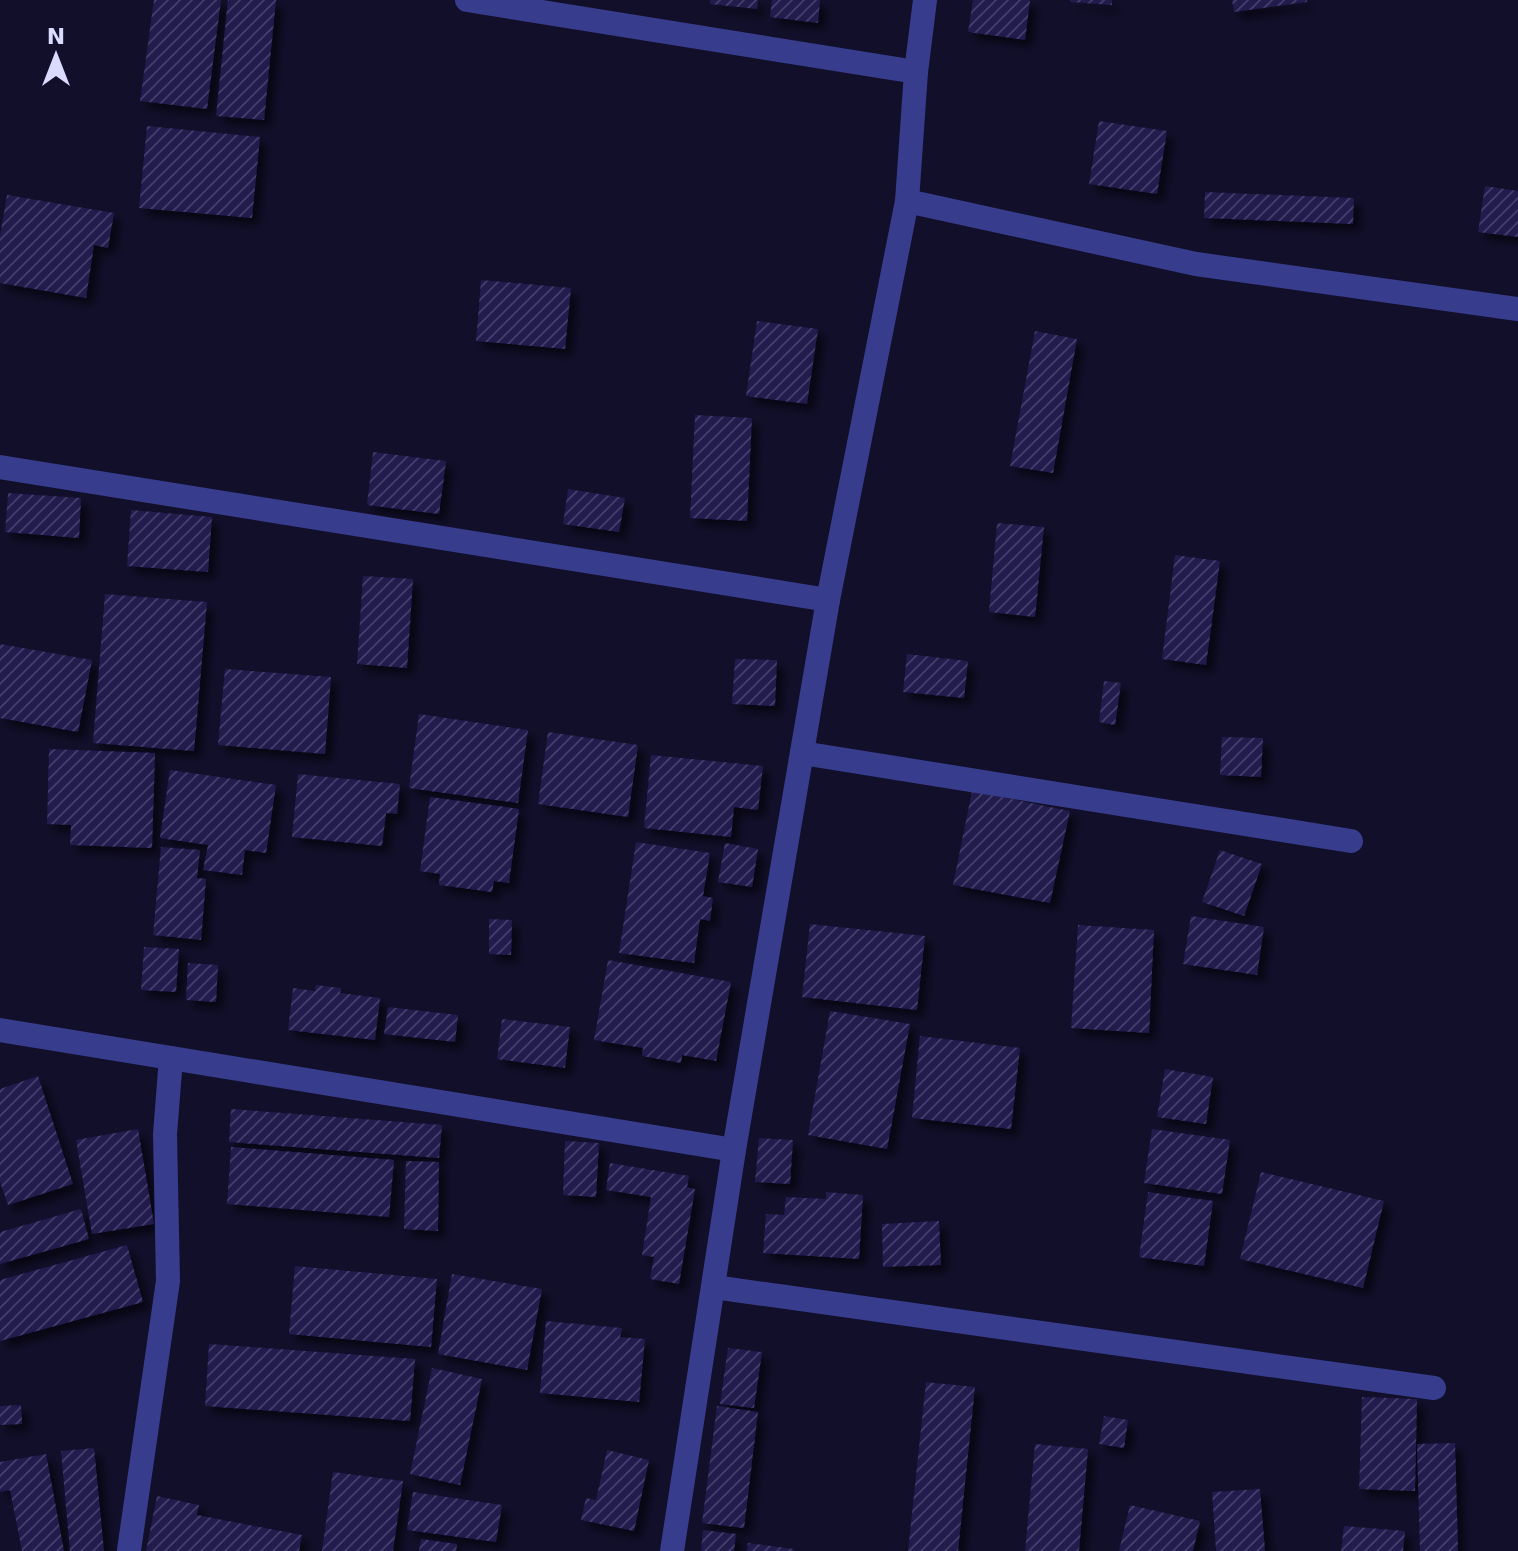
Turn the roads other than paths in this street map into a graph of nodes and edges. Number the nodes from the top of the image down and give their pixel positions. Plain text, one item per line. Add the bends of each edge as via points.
1 (467, 0) edge
2 (925, 0) edge
3 (916, 72) junction
4 (907, 201) junction
5 (1518, 309) edge
6 (0, 467) edge
7 (828, 600) junction
8 (802, 753) junction
9 (1351, 841) dead end
10 (0, 1030) edge
11 (171, 1058) junction
12 (734, 1150) junction
13 (714, 1287) junction
14 (1434, 1388) dead end
15 (129, 1550) edge
16 (672, 1551) edge

1 - 3 street
2 - 3 street
3 - 4 street
4 - 5 street via 1196,264
4 - 7 street
6 - 7 street
7 - 8 street
8 - 9 street
8 - 12 street
10 - 11 street
11 - 12 street
11 - 15 street via 165,1134 168,1281
12 - 13 street
13 - 14 street
13 - 16 street

